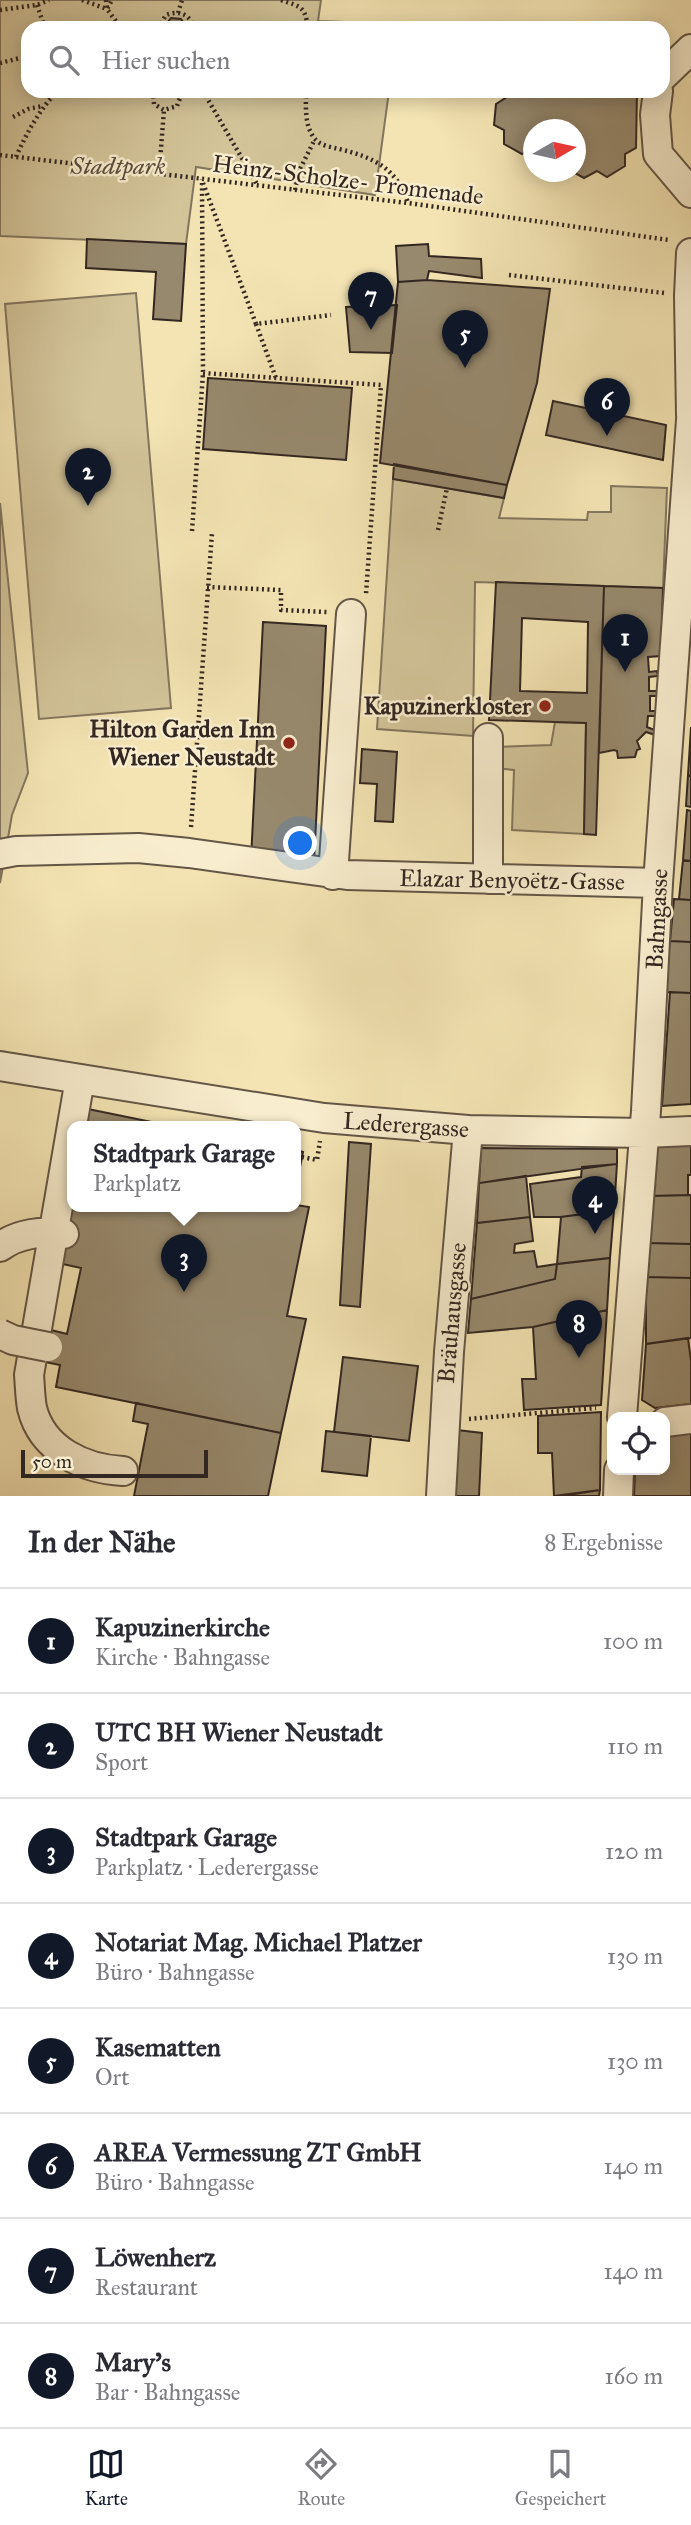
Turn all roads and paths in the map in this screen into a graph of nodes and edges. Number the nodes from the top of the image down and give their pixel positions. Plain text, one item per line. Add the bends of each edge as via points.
1 (49, 0) edge
2 (82, 0) edge
3 (106, 0) edge
4 (111, 0) edge
5 (182, 0) edge
6 (281, 0) edge
7 (37, 5) junction
8 (107, 9) junction
9 (0, 10) edge
10 (178, 13) junction
11 (43, 21) edge
12 (116, 21) edge
13 (162, 21) edge
14 (190, 21) edge
15 (307, 21) edge
16 (691, 48) edge
17 (21, 58) edge
18 (0, 63) edge
19 (670, 69) edge
20 (51, 98) edge
21 (152, 98) edge
22 (180, 98) edge
23 (207, 98) edge
24 (306, 98) edge
25 (657, 98) edge
26 (44, 106) junction
27 (164, 110) junction
28 (13, 117) dead end
29 (315, 139) junction
30 (0, 155) edge
31 (16, 157) junction
32 (159, 174) junction
33 (202, 179) junction
34 (258, 186) junction
35 (295, 190) junction
36 (691, 193) edge
37 (408, 204) junction
38 (684, 247) edge
39 (509, 275) dead end
40 (689, 296) junction
41 (331, 315) dead end
42 (256, 324) junction
43 (203, 373) junction
44 (276, 378) junction
45 (691, 418) edge
46 (447, 488) dead end
47 (438, 530) dead end
48 (192, 531) dead end
49 (212, 533) dead end
50 (208, 587) junction
51 (358, 608) junction
52 (488, 738) dead end
53 (189, 853) junction
54 (0, 854) edge
55 (333, 874) junction
56 (488, 879) junction
57 (658, 883) junction
58 (0, 1066) edge
59 (80, 1079) junction
60 (74, 1121) edge
61 (468, 1130) junction
62 (691, 1131) edge
63 (644, 1133) junction
64 (67, 1170) edge
65 (58, 1233) junction
66 (2, 1246) edge
67 (0, 1334) edge
68 (48, 1347) dead end
69 (622, 1412) edge
70 (607, 1413) edge
71 (691, 1419) edge
72 (444, 1421) junction
73 (670, 1421) edge
74 (123, 1471) dead end
75 (619, 1475) edge
76 (440, 1496) edge
77 (618, 1496) edge

1 - 7 path
2 - 8 path
3 - 8 path
4 - 8 path
5 - 10 path
6 - 15 path via 301,7
7 - 9 path
7 - 11 path
8 - 12 path
10 - 13 path via 166,15
10 - 14 path
16 - 19 street
17 - 18 path
20 - 26 path
21 - 27 path
22 - 27 path via 177,106
23 - 34 path
24 - 29 path via 308,126
25 - 36 street via 658,154
26 - 28 path
26 - 31 path
27 - 32 path
29 - 35 path
29 - 37 path via 370,157 403,188
30 - 31 path, Heinz-Scholze- Promenade
31 - 32 path, Heinz-Scholze- Promenade
32 - 33 path, Heinz-Scholze- Promenade
33 - 34 path, Heinz-Scholze- Promenade
33 - 42 path
33 - 43 path
34 - 35 path, Heinz-Scholze- Promenade
35 - 37 path, Heinz-Scholze- Promenade
37 - 38 path, Heinz-Scholze- Promenade
38 - 40 street, Bahngasse
39 - 40 path
40 - 45 street, Bahngasse
41 - 42 path
42 - 44 path
43 - 44 path
43 - 48 path
44 - 51 path via 381,385
45 - 57 street, Bahngasse
46 - 47 path
49 - 50 path
50 - 51 path via 281,590 281,610
50 - 53 path
51 - 55 street
52 - 56 street
53 - 54 street, Elazar Benyoëtz-Gasse via 91,848
53 - 55 street, Elazar Benyoëtz-Gasse
55 - 56 street, Elazar Benyoëtz-Gasse
56 - 57 street, Elazar Benyoëtz-Gasse
57 - 63 street, Bahngasse
58 - 59 street, Lederergasse
59 - 60 street
59 - 61 street, Lederergasse via 324,1118
61 - 63 street, Lederergasse
61 - 72 street, Bräuhausgasse
62 - 63 street, Lederergasse
63 - 69 street, Bahngasse
64 - 65 street
65 - 66 street via 23,1236
65 - 74 street via 29,1375 33,1408 40,1429 61,1452 99,1470
67 - 68 street, bridge
70 - 72 path
71 - 73 street
72 - 76 street, Bräuhausgasse
75 - 77 street

